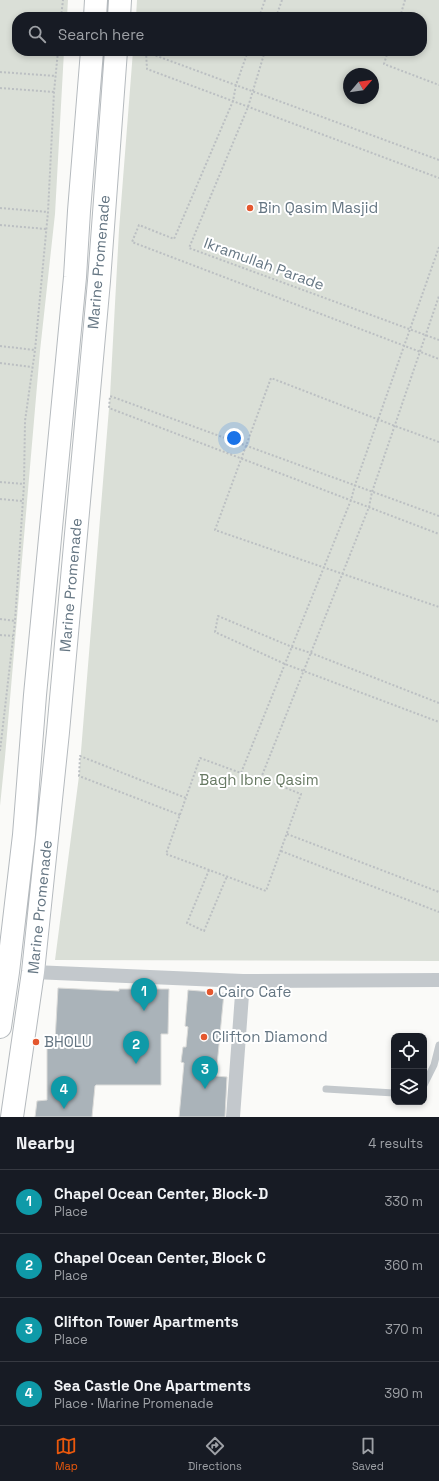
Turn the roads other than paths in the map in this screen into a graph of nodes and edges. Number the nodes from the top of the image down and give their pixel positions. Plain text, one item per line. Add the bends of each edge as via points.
1 (96, 0) edge
2 (120, 0) edge
3 (95, 12) edge
4 (119, 12) edge
5 (92, 56) edge
6 (116, 56) edge
7 (79, 211) junction
8 (103, 216) junction
9 (75, 277) junction
10 (99, 281) junction
11 (33, 972) junction
12 (439, 980) edge
13 (243, 981) junction
14 (0, 1027) edge
15 (439, 1045) edge
16 (427, 1079) edge
17 (326, 1089) dead end
18 (391, 1093) edge
19 (12, 1117) edge
20 (233, 1117) edge

1 - 3 main road
2 - 4 main road
5 - 7 main road, Marine Promenade
6 - 8 main road, Marine Promenade
7 - 8 main road via 87,219 93,220
7 - 9 main road, Marine Promenade
8 - 10 main road, Marine Promenade
9 - 10 main road via 88,271
9 - 14 main road, Marine Promenade via 24,836
10 - 11 main road, Marine Promenade via 58,732
11 - 13 street
11 - 19 main road, Marine Promenade
12 - 13 street
13 - 20 street
15 - 16 lane
17 - 18 lane

